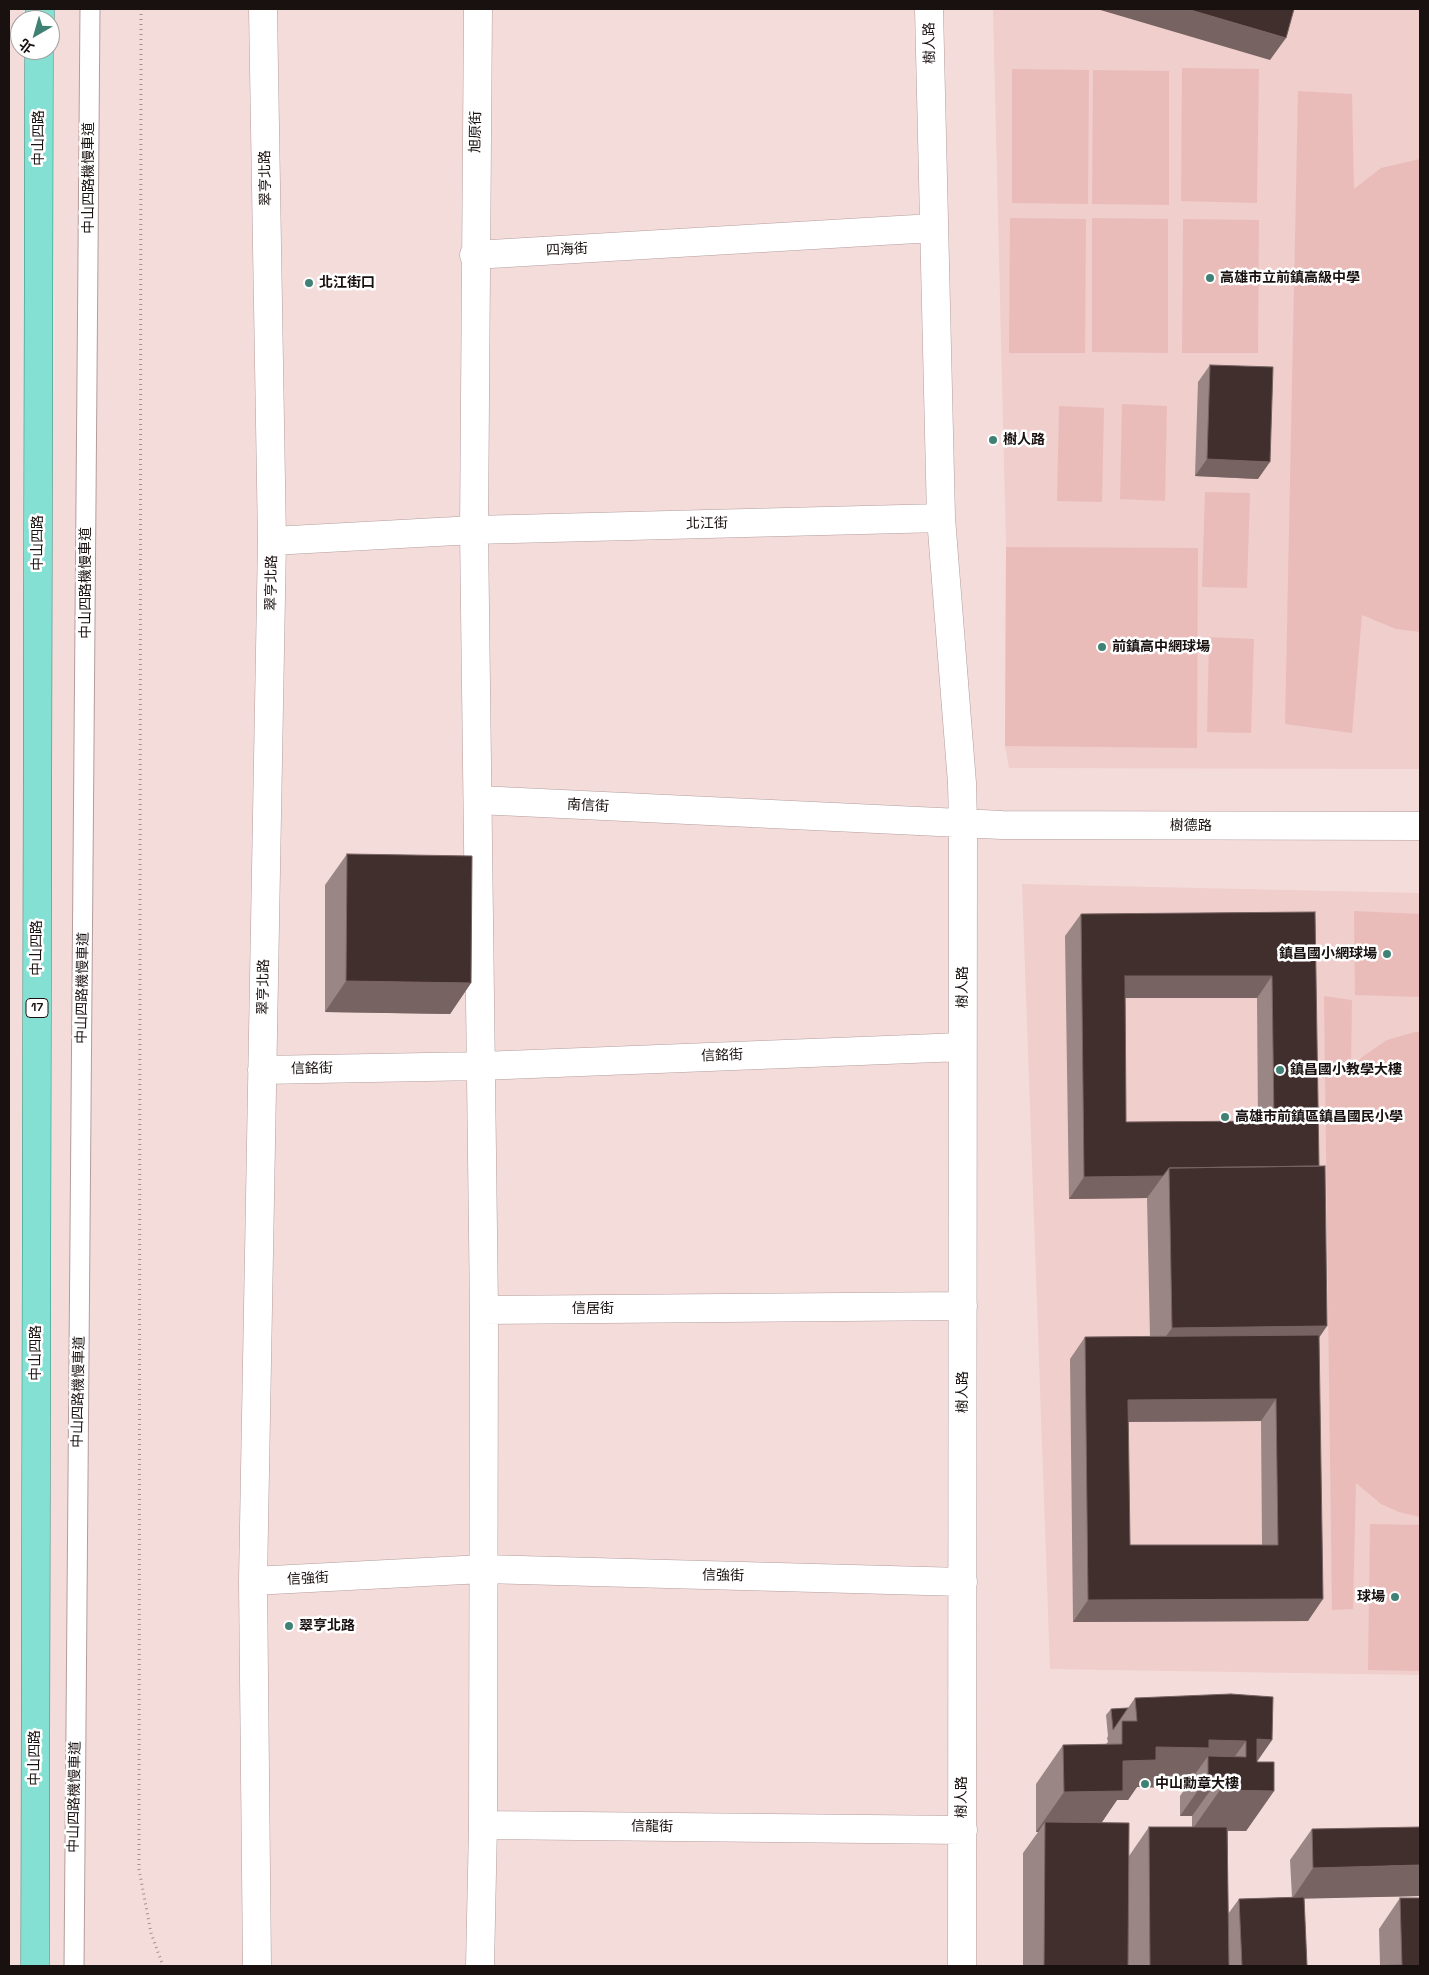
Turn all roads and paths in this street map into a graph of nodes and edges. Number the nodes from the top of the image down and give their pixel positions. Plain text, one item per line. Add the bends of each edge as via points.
1 (90, 9) edge
2 (141, 9) edge
3 (263, 9) edge
4 (478, 9) edge
5 (929, 9) edge
6 (40, 60) edge
7 (933, 228) junction
8 (474, 255) junction
9 (941, 518) junction
10 (474, 530) junction
11 (272, 541) junction
12 (478, 800) junction
13 (963, 824) junction
14 (1420, 826) edge
15 (962, 1047) junction
16 (481, 1066) junction
17 (262, 1070) junction
18 (963, 1306) junction
19 (484, 1310) junction
20 (483, 1569) junction
21 (253, 1581) junction
22 (962, 1582) junction
23 (483, 1825) junction
24 (962, 1830) junction
25 (35, 1966) edge
26 (74, 1966) edge
27 (162, 1966) edge
28 (257, 1966) edge
29 (480, 1966) edge
30 (962, 1966) edge

1 - 26 lane, 中山四路機慢車道
2 - 27 path via 139,1869 151,1933
3 - 11 street, 翠亨北路
4 - 8 street, 旭原街
5 - 7 street, 樹人路
6 - 25 main road, 中山四路 / 17
7 - 8 street, 四海街
7 - 9 street, 樹人路
8 - 10 street
9 - 10 street, 北江街
9 - 13 street, 樹人路
10 - 11 street, 北江街
10 - 12 street
11 - 17 street, 翠亨北路
12 - 13 street, 南信街
12 - 16 street
13 - 14 street, 樹德路
13 - 15 street, 樹人路
15 - 16 street, 信銘街
15 - 18 street, 樹人路
16 - 17 street, 信銘街
16 - 19 street
17 - 21 street, 翠亨北路
18 - 19 street, 信居街
18 - 22 street, 樹人路
19 - 20 street
20 - 21 street, 信強街
20 - 22 street, 信強街
20 - 23 street
21 - 28 street, 翠亨北路
22 - 24 street, 樹人路
23 - 24 street, 信龍街
23 - 29 street
24 - 30 street, 樹人路

